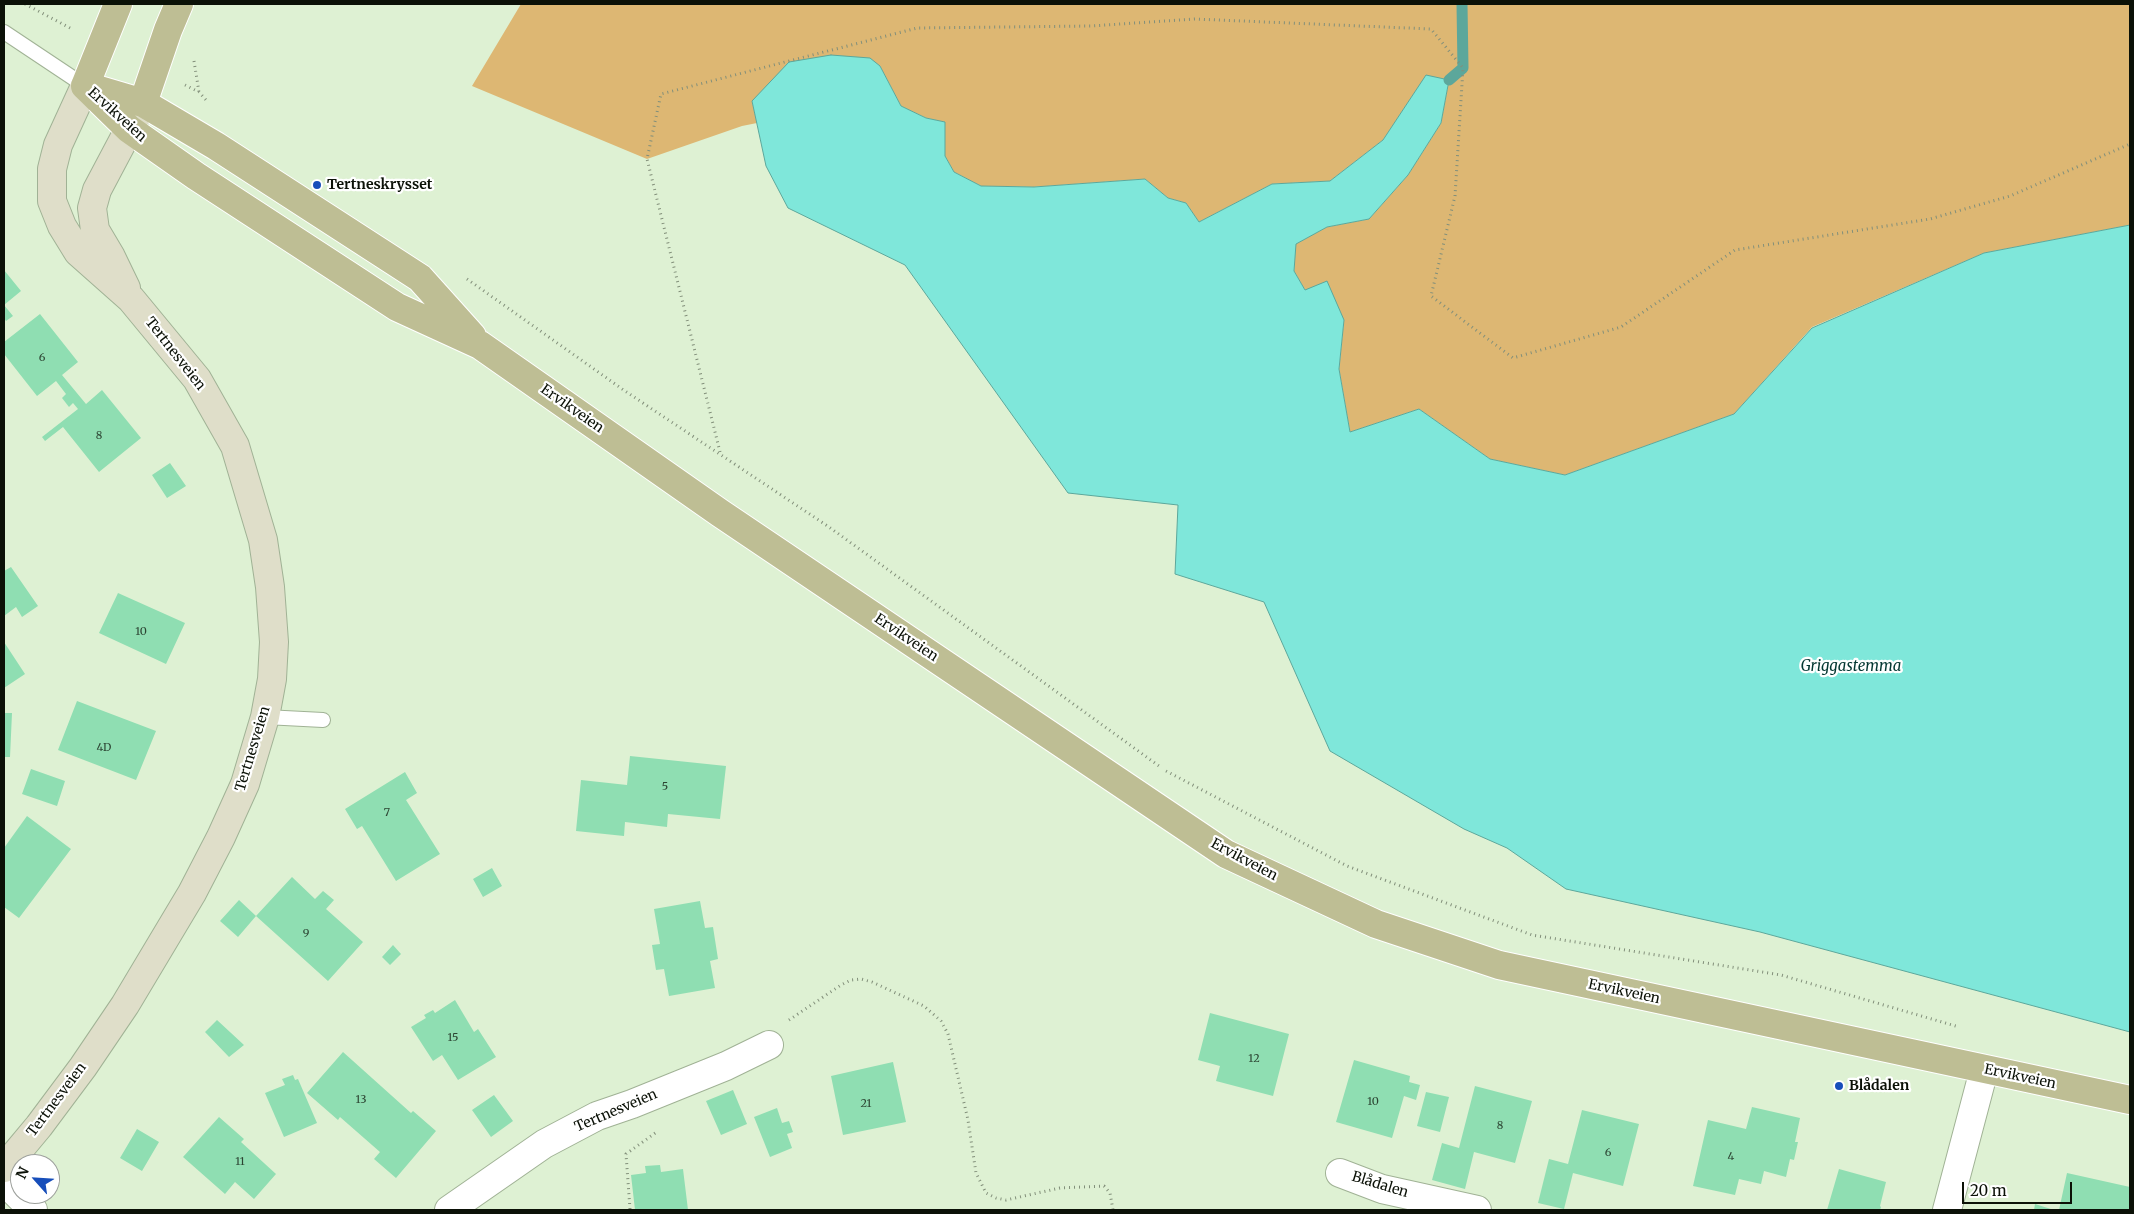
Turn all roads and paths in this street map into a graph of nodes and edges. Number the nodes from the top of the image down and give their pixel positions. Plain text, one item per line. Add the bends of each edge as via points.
1 (25, 4) edge
2 (118, 4) edge
3 (180, 4) edge
4 (4, 32) edge
5 (101, 44) junction
6 (196, 54) dead end
7 (156, 68) junction
8 (85, 86) junction
9 (199, 92) junction
10 (144, 103) junction
11 (211, 106) dead end
12 (129, 129) junction
13 (2130, 144) edge
14 (459, 273) dead end
15 (131, 299) junction
16 (480, 345) junction
17 (720, 453) junction
18 (265, 717) junction
19 (323, 720) dead end
20 (1960, 1028) dead end
21 (768, 1046) joint
22 (1984, 1070) junction
23 (2130, 1100) edge
24 (632, 1104) junction
25 (4, 1168) edge
26 (1340, 1173) dead end
27 (4, 1182) edge
28 (1952, 1208) edge
29 (630, 1209) edge
30 (33, 1210) edge
31 (449, 1210) edge
32 (1113, 1210) edge
33 (1477, 1210) edge

1 - 5 path
2 - 5 main road, Tertnesveien
3 - 7 main road, Tertnesveien
4 - 8 lane
5 - 8 main road, Tertnesveien
6 - 9 path via 194,62
7 - 9 path
7 - 10 main road, Tertnesveien
8 - 10 main road, Ervikveien
8 - 12 main road, Ervikveien
8 - 15 main road, Tertnesveien via 58,146 52,169 52,201 78,252
9 - 11 path
10 - 12 main road, Tertnesveien
10 - 16 main road, Ervikveien via 420,278
12 - 15 main road, Tertnesveien via 96,190 92,208 95,230
12 - 16 main road, Ervikveien via 397,307
13 - 17 path via 2010,196 1930,218 1735,250 1621,327 1512,358 1431,296 1455,196 1463,68 1431,29 1195,19 1091,26 917,28 661,94 646,159
14 - 17 path via 625,392
15 - 18 main road, Tertnesveien via 202,388 235,446 249,488 263,540 274,642
16 - 22 main road, Ervikveien via 720,513 1226,854 1376,924 1499,965
17 - 20 path via 829,527 1166,771 1347,866 1532,936 1781,975
18 - 19 lane
18 - 25 main road, Tertnesveien via 245,784 221,837 161,947 83,1067
21 - 24 street, Tertnesveien
21 - 32 path via 781,1026 851,980 872,982 924,1006 941,1021 948,1034 968,1120 976,1173 986,1193 1006,1200 1060,1188 1104,1186 1110,1193
22 - 23 main road, Ervikveien
22 - 28 street
24 - 29 path via 660,1129 626,1154
24 - 31 street, Tertnesveien via 597,1116 544,1144
26 - 33 street, Blådalen via 1382,1189
27 - 30 street

